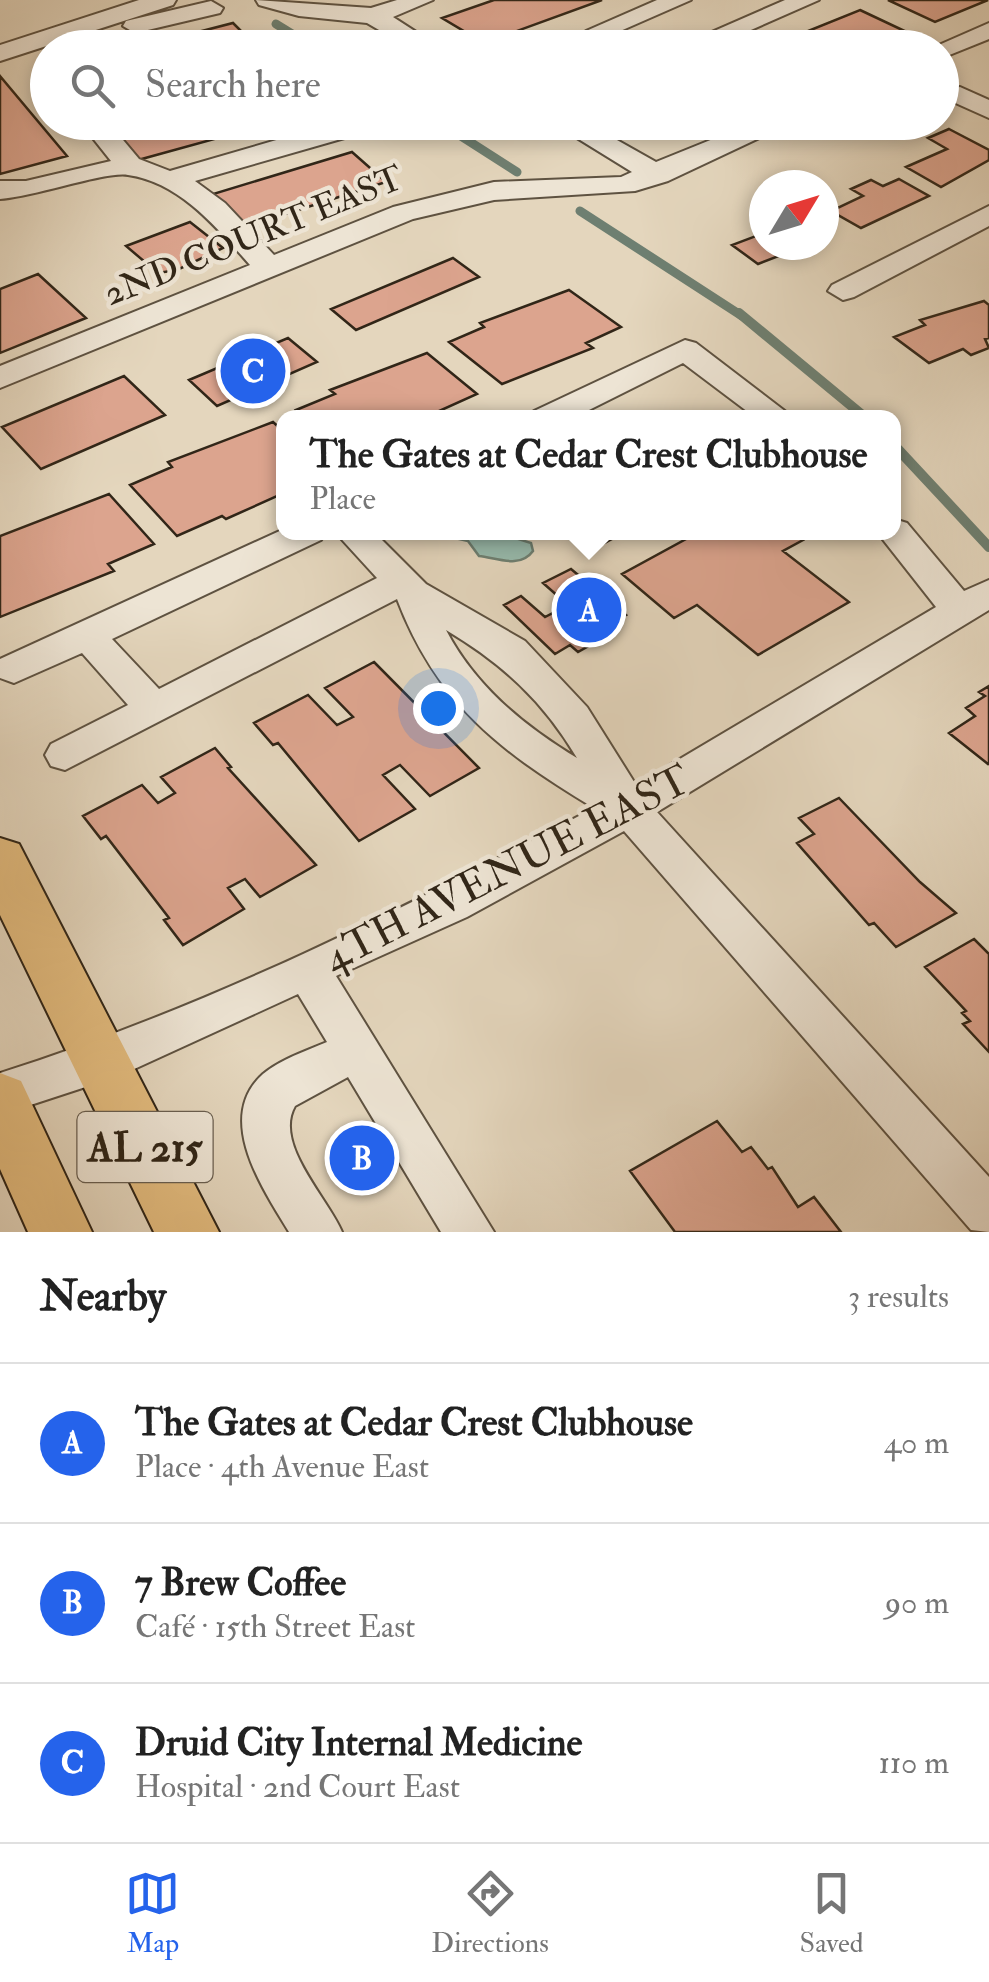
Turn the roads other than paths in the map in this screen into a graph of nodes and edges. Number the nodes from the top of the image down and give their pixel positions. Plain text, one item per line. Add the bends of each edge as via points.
1 (179, 0) edge
2 (268, 0) edge
3 (421, 0) edge
4 (679, 0) edge
5 (807, 0) edge
6 (146, 2) edge
7 (212, 8) dead end
8 (374, 16) junction
9 (62, 30) edge
10 (128, 30) edge
11 (398, 30) edge
12 (601, 30) edge
13 (732, 30) edge
14 (989, 30) edge
15 (30, 42) edge
16 (959, 43) edge
17 (0, 53) edge
18 (960, 95) dead end
19 (989, 110) edge
20 (108, 140) edge
21 (307, 140) edge
22 (596, 140) edge
23 (737, 140) edge
24 (129, 165) junction
25 (658, 175) junction
26 (169, 180) junction
27 (0, 190) edge
28 (989, 215) edge
29 (270, 268) junction
30 (842, 291) dead end
31 (0, 378) edge
32 (562, 410) edge
33 (767, 410) edge
34 (901, 538) edge
35 (291, 540) edge
36 (361, 540) edge
37 (406, 587) junction
38 (974, 602) edge
39 (88, 635) junction
40 (14, 669) dead end
41 (154, 709) junction
42 (65, 755) dead end
43 (629, 808) junction
44 (0, 859) edge
45 (307, 969) junction
46 (356, 1051) junction
47 (102, 1062) junction
48 (0, 1097) edge
49 (989, 1213) edge
50 (60, 1232) edge
51 (187, 1232) edge
52 (317, 1232) edge
53 (469, 1232) edge

1 - 6 street
2 - 8 street
3 - 8 street
4 - 12 street
5 - 13 street
6 - 9 street
7 - 10 street
8 - 11 street
14 - 16 street
15 - 17 street
18 - 19 street
20 - 24 street
21 - 26 street
22 - 25 street
23 - 25 street, 2ND COURT EAST
24 - 26 street
24 - 27 street
25 - 29 street, 2ND COURT EAST via 595,188 462,196
26 - 29 street via 215,209
28 - 30 street
29 - 31 street, 2ND COURT EAST
32 - 33 street via 686,350
34 - 38 street
35 - 39 street
36 - 37 street
37 - 41 street
37 - 43 street via 511,651 572,718
37 - 43 street via 452,679 522,745
38 - 43 street, 4TH AVENUE EAST
39 - 40 street
39 - 41 street
41 - 42 street
43 - 45 street, 4TH AVENUE EAST via 452,904
43 - 49 street
44 - 47 main road, AL 215
45 - 46 street
45 - 47 street, 4TH AVENUE EAST
46 - 52 street via 279,1090 265,1106 270,1148
46 - 53 street
47 - 48 street, 4TH AVENUE EAST
47 - 51 main road, AL 215
48 - 50 main road, AL 215

